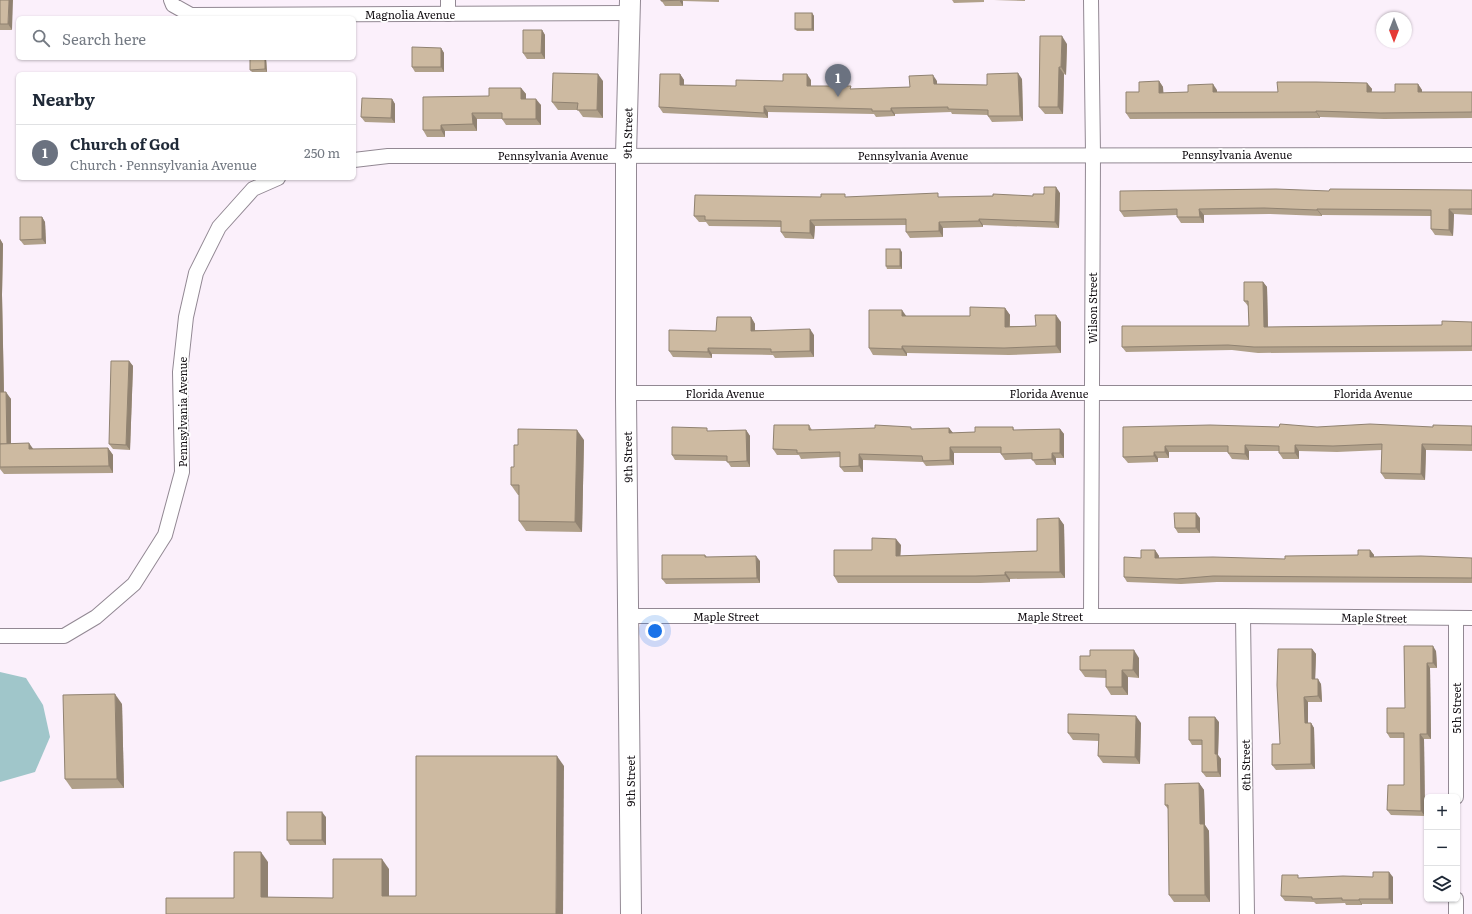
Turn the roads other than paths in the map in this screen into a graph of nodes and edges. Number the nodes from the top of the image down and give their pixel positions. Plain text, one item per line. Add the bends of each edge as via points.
1 (171, 0) edge
2 (448, 0) edge
3 (1091, 0) edge
4 (630, 6) edge
5 (448, 14) junction
6 (1093, 154) junction
7 (626, 155) junction
8 (1472, 155) edge
9 (356, 160) edge
10 (273, 180) edge
11 (626, 393) junction
12 (1091, 393) junction
13 (1472, 393) edge
14 (629, 616) junction
15 (1091, 616) junction
16 (1243, 616) junction
17 (1456, 618) junction
18 (1472, 618) edge
19 (0, 636) edge
20 (1456, 794) edge
21 (1456, 902) edge
22 (631, 914) edge
23 (1247, 914) edge
24 (1456, 914) edge

1 - 5 street, Magnolia Avenue via 173,5 191,15
2 - 5 street
3 - 6 street, Wilson Street
4 - 5 street, Magnolia Avenue
4 - 7 street, 9th Street
6 - 7 street, Pennsylvania Avenue
6 - 8 street, Pennsylvania Avenue
6 - 12 street, Wilson Street
7 - 9 street, Pennsylvania Avenue via 388,156
7 - 11 street, 9th Street
10 - 19 street, Pennsylvania Avenue via 253,189 219,227 196,273 186,317 180,372 182,472 165,535 134,584 96,617 64,636
11 - 12 street, Florida Avenue
11 - 14 street, 9th Street
12 - 13 street, Florida Avenue
12 - 15 street, Wilson Street
14 - 15 street, Maple Street
14 - 22 street, 9th Street
15 - 16 street, Maple Street
16 - 17 street, Maple Street
16 - 23 street, 6th Street
17 - 18 street, Maple Street
17 - 20 street, 5th Street
21 - 24 street

